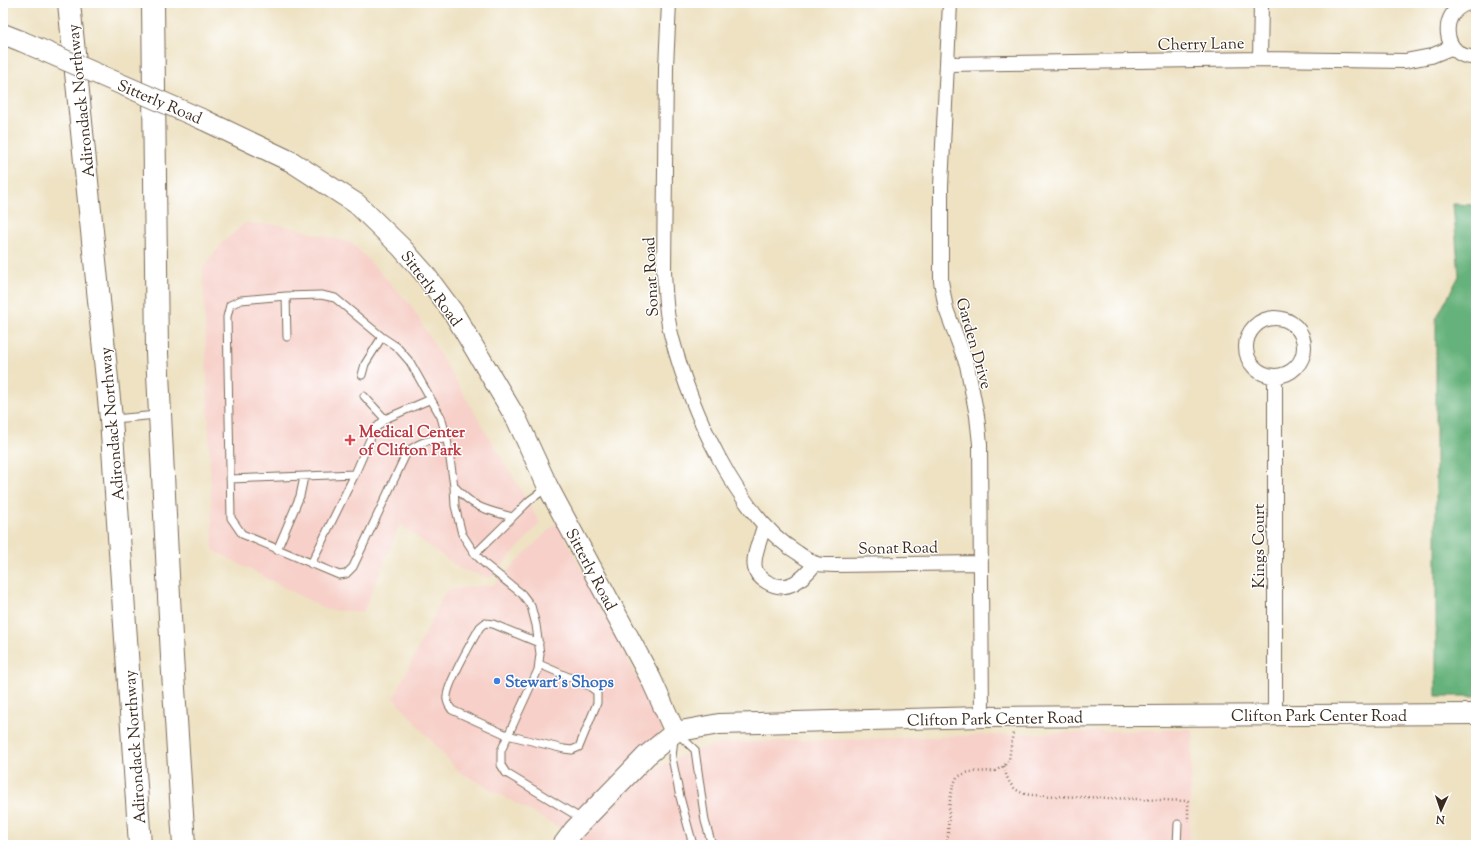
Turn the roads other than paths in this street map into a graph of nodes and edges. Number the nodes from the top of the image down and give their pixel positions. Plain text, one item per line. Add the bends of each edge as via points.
1 (69, 3) edge
2 (153, 3) edge
3 (669, 3) edge
4 (950, 3) edge
5 (1261, 3) edge
6 (1470, 3) edge
7 (12, 38) edge
8 (1453, 47) junction
9 (1476, 57) edge
10 (1260, 59) junction
11 (948, 64) junction
12 (286, 296) junction
13 (287, 337) dead end
14 (382, 337) junction
15 (362, 375) dead end
16 (1276, 376) junction
17 (364, 396) dead end
18 (431, 399) junction
19 (160, 415) junction
20 (111, 419) junction
21 (385, 419) junction
22 (447, 439) junction
23 (355, 474) junction
24 (304, 477) junction
25 (230, 479) junction
26 (454, 486) junction
27 (548, 487) junction
28 (512, 517) junction
29 (764, 526) junction
30 (277, 550) junction
31 (475, 554) junction
32 (981, 563) junction
33 (311, 564) junction
34 (815, 564) junction
35 (539, 643) junction
36 (539, 664) junction
37 (1476, 714) edge
38 (1275, 715) junction
39 (982, 717) junction
40 (675, 732) junction
41 (507, 735) junction
42 (584, 820) junction
43 (1178, 824) dead end
44 (140, 845) edge
45 (184, 845) edge
46 (563, 845) edge
47 (694, 845) edge
48 (712, 845) edge
49 (1177, 845) edge

1 - 20 highway, Adirondack Northway
2 - 19 highway
3 - 29 street, Sonat Road via 664,271 672,337 706,432 746,504
4 - 11 street, Garden Drive
5 - 10 street
6 - 8 street via 1454,10 1447,23 1447,36
7 - 27 street, Sitterly Road, bridge via 254,142 308,171 357,204 424,272 453,312 517,420
8 - 9 street via 1460,53
8 - 10 street, Cherry Lane via 1431,56 1405,61
10 - 11 street, Cherry Lane
11 - 32 street, Garden Drive via 941,186 941,280 946,309 967,365 977,416 980,444
12 - 13 lane
12 - 14 lane via 321,295 335,298
12 - 25 lane via 241,300 230,305 227,317
14 - 15 lane via 365,364
14 - 18 lane via 397,347 410,362
16 - 16 street via 1298,366 1304,342 1296,327 1274,318 1252,329 1246,348 1253,367 1264,374
16 - 38 street, Kings Court
17 - 21 lane
18 - 21 lane
18 - 22 lane via 441,417
19 - 20 lane
19 - 45 highway
20 - 44 highway, Adirondack Northway
21 - 23 lane via 374,430
22 - 26 lane
22 - 33 lane via 428,440 407,452 353,567 346,574 339,575
23 - 24 lane
23 - 33 lane
24 - 25 lane
24 - 30 lane via 300,496
25 - 30 lane via 231,518 235,526 242,534
26 - 28 lane via 468,502 485,510
26 - 31 lane via 455,506 462,534
27 - 28 lane
27 - 40 street, Sitterly Road via 651,679
28 - 31 lane
29 - 34 street, Sonat Road via 788,547
29 - 34 street via 755,558 755,568 763,580 781,587 792,585 804,577
30 - 33 lane
31 - 35 lane via 522,594 531,606
32 - 34 street, Sonat Road
32 - 39 street, Garden Drive
35 - 36 lane
35 - 41 lane via 485,623 480,627 451,683 447,696 452,710
36 - 41 lane
36 - 41 lane via 597,692 596,703 583,739 579,747 572,750
37 - 38 street, Clifton Park Center Road
38 - 39 street, Clifton Park Center Road
39 - 40 street, Clifton Park Center Road via 720,724
40 - 42 street, Clifton Park Center Road via 646,756
40 - 47 lane via 672,758
40 - 48 lane via 695,750 704,821
41 - 42 lane via 501,751 501,765 506,773
42 - 46 street, Clifton Park Center Road
43 - 49 lane

